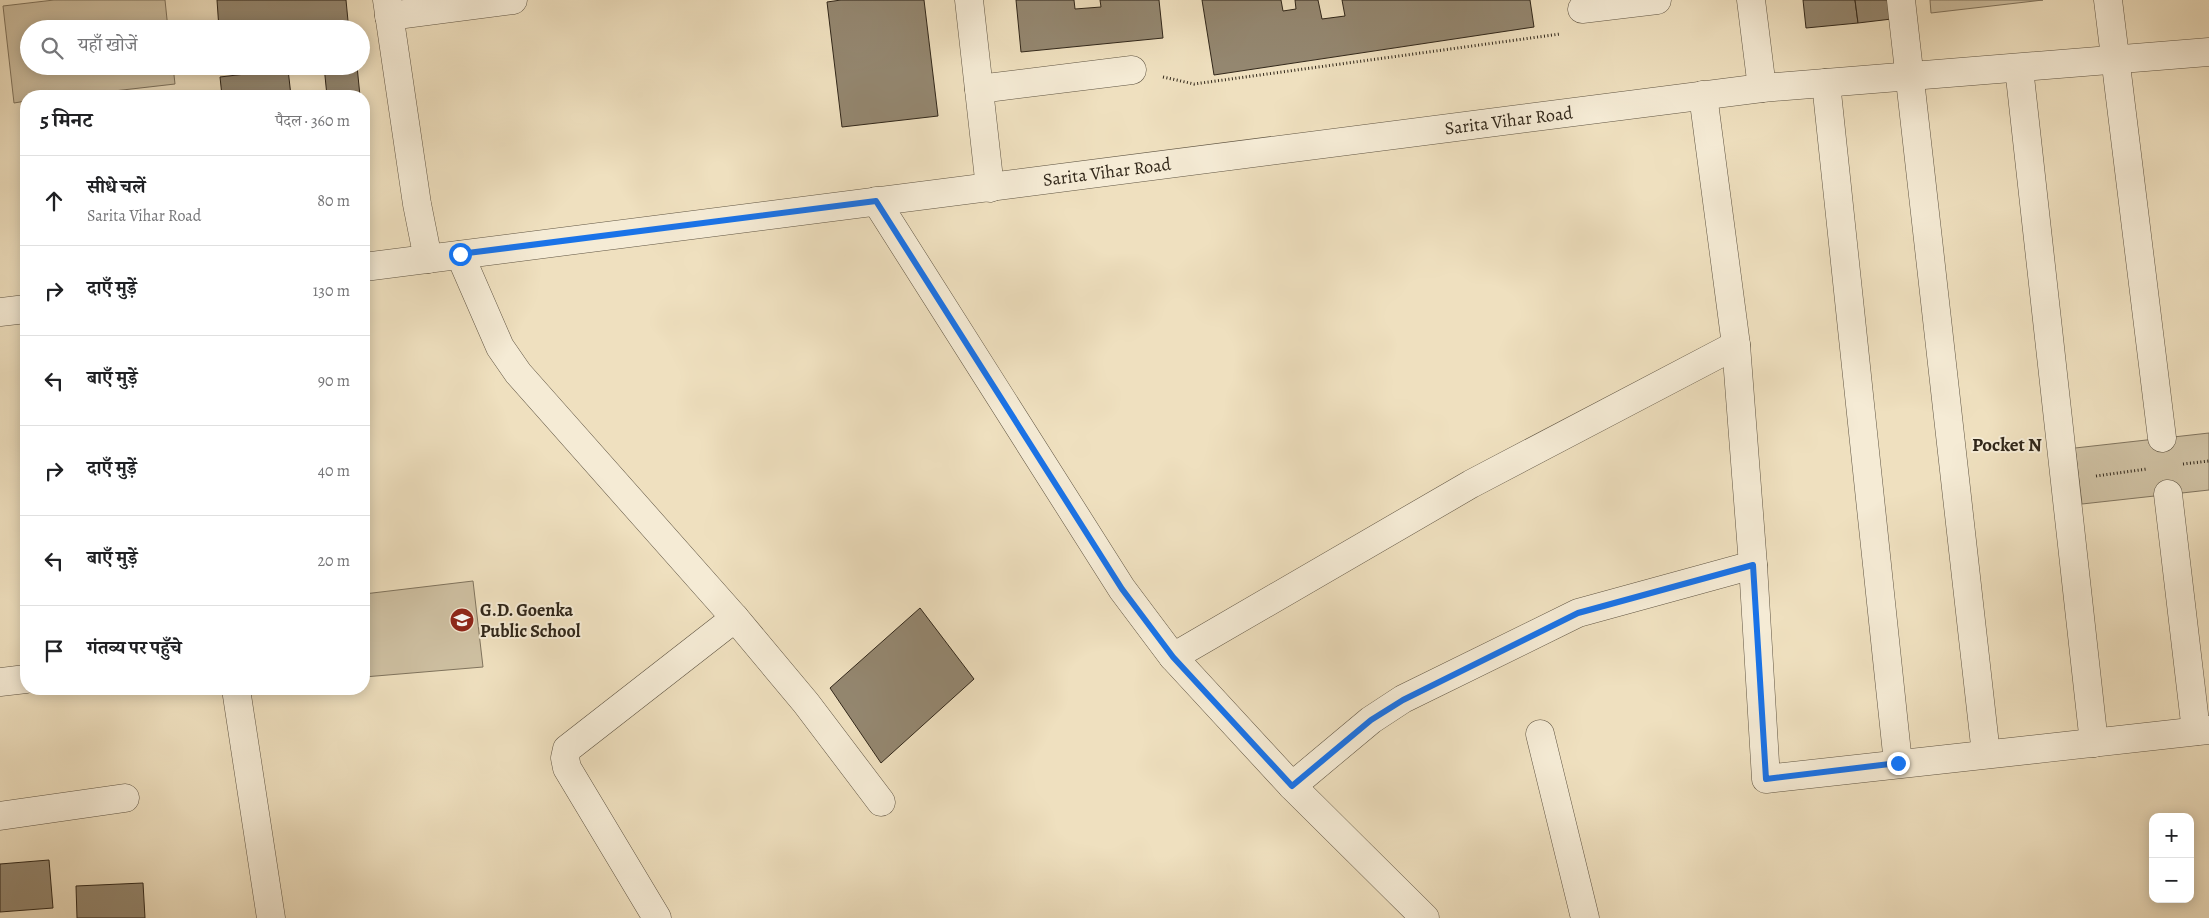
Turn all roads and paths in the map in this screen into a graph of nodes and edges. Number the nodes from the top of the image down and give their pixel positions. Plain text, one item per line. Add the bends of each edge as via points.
1 (513, 0) edge
2 (969, 0) edge
3 (1656, 0) edge
4 (1751, 0) edge
5 (1901, 0) edge
6 (2108, 0) edge
7 (388, 8) edge
8 (1582, 9) joint
9 (2209, 52) edge
10 (2115, 60) junction
11 (2019, 68) junction
12 (1132, 70) joint
13 (1911, 77) junction
14 (1826, 83) junction
15 (1762, 88) junction
16 (979, 89) junction
17 (1703, 95) junction
18 (990, 188) junction
19 (876, 201) junction
20 (460, 254) junction
21 (428, 259) junction
22 (370, 266) edge
23 (20, 310) edge
24 (0, 312) edge
25 (1736, 345) junction
26 (2162, 438) dead end
27 (2209, 460) edge
28 (2174, 465) dead end
29 (2155, 468) dead end
30 (2066, 480) junction
31 (2168, 494) dead end
32 (1753, 565) junction
33 (736, 618) junction
34 (1173, 657) junction
35 (20, 680) edge
36 (0, 682) edge
37 (237, 695) edge
38 (2202, 731) edge
39 (1540, 734) dead end
40 (2094, 743) junction
41 (1986, 754) junction
42 (1898, 763) junction
43 (1292, 786) junction
44 (125, 798) dead end
45 (881, 802) dead end
46 (0, 816) edge
47 (271, 918) edge
48 (657, 918) edge
49 (1426, 918) edge
50 (1585, 918) edge

1 - 7 street
2 - 16 street
3 - 8 street
4 - 15 street
5 - 13 street
6 - 10 street
7 - 21 street
8 - 12 path via 1560,35 1194,84
9 - 10 street, Sarita Vihar Road
10 - 11 street, Sarita Vihar Road
10 - 26 street
11 - 13 street, Sarita Vihar Road
11 - 30 street
12 - 16 street
13 - 14 street, Sarita Vihar Road
13 - 41 street
14 - 15 street, Sarita Vihar Road
14 - 42 street
15 - 17 street, Sarita Vihar Road
16 - 18 street
17 - 18 street, Sarita Vihar Road
17 - 25 street
18 - 19 street, Sarita Vihar Road
19 - 20 street, Sarita Vihar Road
19 - 34 street via 1122,589
20 - 21 street, Sarita Vihar Road
20 - 33 street via 500,347 518,374
21 - 22 street, Sarita Vihar Road
23 - 24 street
25 - 32 street
25 - 34 street via 1471,484
27 - 28 path
29 - 30 path
30 - 40 street
31 - 38 street
32 - 42 street via 1766,779
32 - 43 street via 1578,613 1403,700 1371,720
33 - 45 street
33 - 48 street via 567,749 567,768
34 - 43 street
35 - 36 street
37 - 47 street
38 - 40 street
39 - 50 street
40 - 41 street
41 - 42 street
43 - 49 street
44 - 46 street

